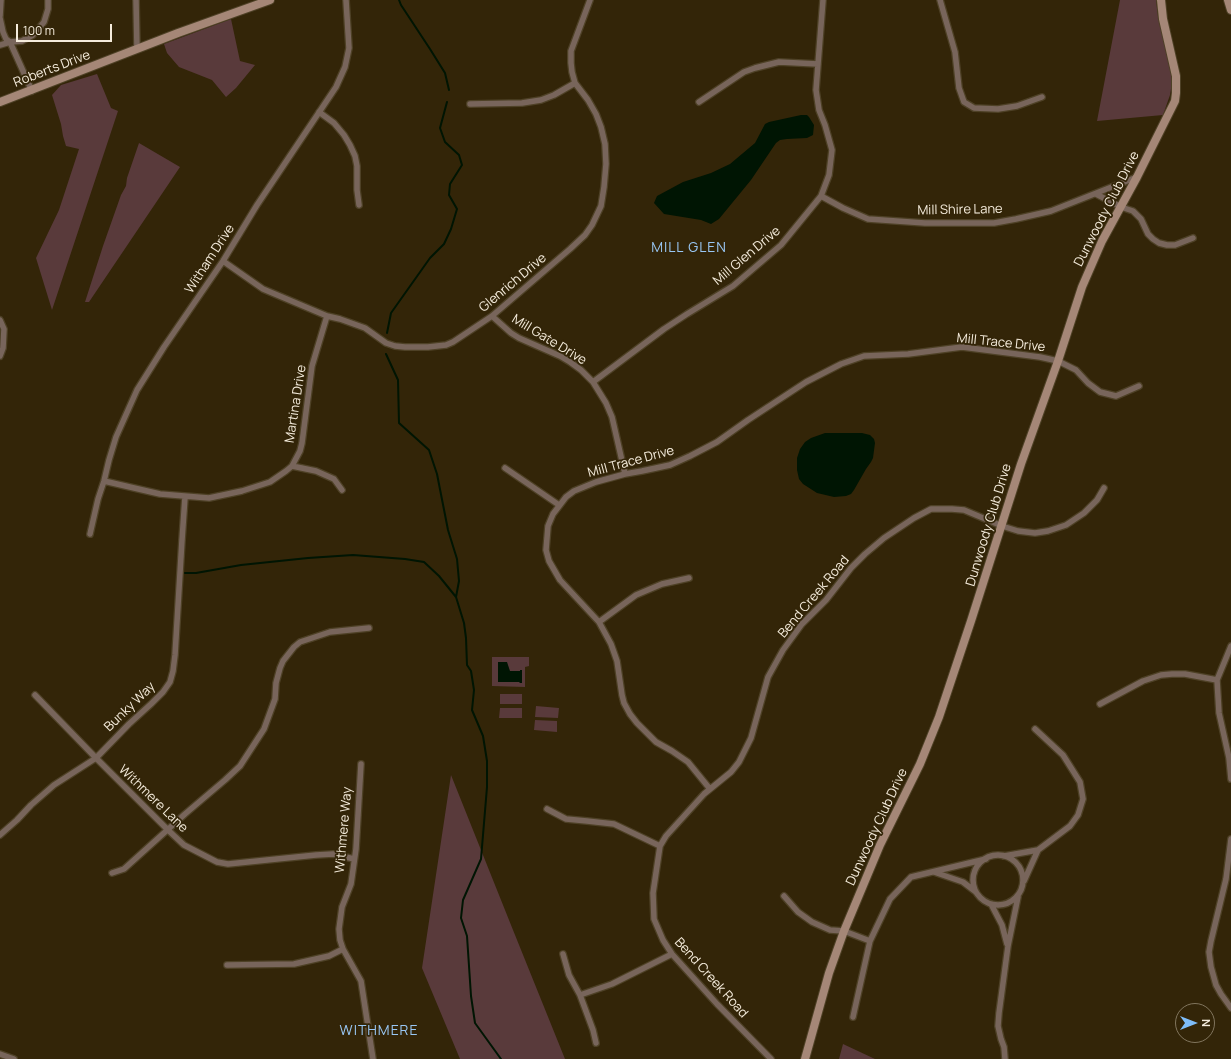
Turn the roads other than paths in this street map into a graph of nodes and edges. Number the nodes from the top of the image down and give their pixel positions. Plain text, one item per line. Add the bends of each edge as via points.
1 (1, 0) edge
2 (48, 0) edge
3 (136, 0) edge
4 (270, 0) edge
5 (346, 0) edge
6 (590, 0) edge
7 (823, 0) edge
8 (940, 0) edge
9 (1161, 0) edge
10 (1228, 0) edge
11 (1231, 10) edge
12 (0, 17) edge
13 (10, 42) junction
14 (0, 45) edge
15 (137, 49) junction
16 (818, 64) junction
17 (575, 83) junction
18 (32, 91) junction
19 (1042, 97) dead end
20 (0, 102) edge
21 (699, 102) dead end
22 (470, 104) dead end
23 (319, 112) junction
24 (1137, 178) junction
25 (1096, 194) junction
26 (821, 196) junction
27 (359, 205) dead end
28 (1121, 206) junction
29 (1193, 238) dead end
30 (223, 261) junction
31 (327, 316) junction
32 (492, 316) junction
33 (0, 320) edge
34 (0, 356) edge
35 (1058, 361) junction
36 (593, 382) junction
37 (1139, 386) dead end
38 (292, 466) junction
39 (505, 468) dead end
40 (626, 474) junction
41 (104, 481) junction
42 (1104, 488) dead end
43 (342, 490) dead end
44 (185, 497) junction
45 (559, 506) junction
46 (1002, 526) junction
47 (90, 534) dead end
48 (689, 578) dead end
49 (599, 622) junction
50 (369, 628) dead end
51 (1231, 646) edge
52 (1217, 680) junction
53 (36, 695) dead end
54 (1100, 704) dead end
55 (1035, 729) dead end
56 (96, 758) junction
57 (361, 764) dead end
58 (1231, 778) edge
59 (710, 789) junction
60 (548, 810) dead end
61 (168, 830) junction
62 (0, 835) edge
63 (1231, 839) edge
64 (660, 846) junction
65 (1038, 850) junction
66 (1004, 856) junction
67 (354, 859) junction
68 (986, 859) junction
69 (933, 872) junction
70 (112, 873) dead end
71 (1228, 880) edge
72 (1024, 882) junction
73 (976, 892) junction
74 (784, 896) dead end
75 (1018, 897) junction
76 (991, 904) junction
77 (844, 931) junction
78 (870, 941) junction
79 (1008, 946) junction
80 (343, 949) junction
81 (563, 954) dead end
82 (672, 954) junction
83 (227, 965) dead end
84 (580, 995) junction
85 (1231, 1008) edge
86 (854, 1017) dead end
87 (596, 1043) dead end
88 (0, 1054) edge
89 (14, 1059) edge
90 (373, 1059) edge
91 (772, 1059) edge
92 (805, 1059) edge
93 (1005, 1059) edge

1 - 12 street
2 - 13 street via 44,22 33,35 22,41
3 - 15 street
4 - 15 street, Roberts Drive
5 - 23 street, Witham Drive via 349,48 347,57 336,87
6 - 17 street, Glenrich Drive via 571,51 570,63
7 - 16 street, Mill Glen Drive
8 - 19 street via 955,52 959,88 964,102 974,108 998,109 1017,106
9 - 24 street, Dunwoody Club Drive via 1176,76 1176,93 1165,122
10 - 11 street
12 - 13 street via 6,38
13 - 14 street
13 - 18 street
15 - 18 street, Roberts Drive
16 - 21 street via 779,62 755,68 744,72
16 - 26 street, Mill Glen Drive via 816,90 819,110 832,150 829,175
17 - 22 street via 554,95 536,101
17 - 32 street, Glenrich Drive via 596,114 603,133 606,164 601,206 592,225 570,250
18 - 20 street, Roberts Drive
23 - 27 street via 334,123 350,145 357,166 356,190
23 - 30 street, Witham Drive
24 - 25 street, Mill Shire Lane
24 - 28 street, Dunwoody Club Drive
25 - 26 street, Mill Shire Lane via 1050,211 994,223 925,223 868,219
25 - 28 street
26 - 36 street, Mill Glen Drive via 781,245 733,286 664,329
28 - 29 street via 1138,214 1148,234 1159,243 1175,245
28 - 35 street, Dunwoody Club Drive via 1082,287
30 - 31 street, Glenrich Drive via 263,289
30 - 41 street, Witham Drive via 137,390 116,437
31 - 32 street, Glenrich Drive via 365,328 386,343 428,348 453,342
31 - 38 street, Martina Drive via 312,366 302,443
32 - 36 street, Mill Gate Drive via 519,338 570,362
33 - 34 street via 4,329
35 - 37 street, Mill Trace Drive via 1076,370 1100,392 1116,396
35 - 40 street, Mill Trace Drive via 962,347 908,354 864,356 841,364 806,382 717,442 690,456 670,465
35 - 46 street, Dunwoody Club Drive
36 - 40 street, Mill Gate Drive via 612,417
38 - 43 street via 316,471 334,479
38 - 44 street, Martina Drive via 270,482 242,492 209,498
39 - 45 street
40 - 45 street, Mill Trace Drive via 574,491
41 - 44 street, Martina Drive
41 - 47 street, Witham Drive
42 - 46 street, Bend Creek Road via 1097,500 1084,513 1066,525 1035,533
44 - 56 street, Bunky Way via 175,655 170,682
45 - 49 street, Mill Trace Drive via 548,526 546,550 549,561 560,580
46 - 59 street, Bend Creek Road via 964,510 931,509 884,538 865,554 802,624 783,650 768,677 752,738 746,751 731,772
46 - 77 street, Dunwoody Club Drive via 939,717
48 - 49 street via 662,584 636,595
49 - 59 street, Mill Trace Drive via 614,651 622,696 630,714 656,742 688,762
50 - 61 street via 330,632 300,642 294,648 280,668 271,714 255,745 240,766
51 - 52 street
52 - 54 street via 1185,674 1161,675 1143,681
52 - 58 street via 1219,713
53 - 56 street, Withmere Lane
55 - 65 street via 1063,755 1080,782 1083,799 1078,815 1070,826
56 - 61 street, Withmere Lane
56 - 62 street, Bunky Way via 54,786
57 - 67 street, Withmere Way via 359,819
59 - 64 street, Bend Creek Road via 678,822
60 - 64 street via 566,819 614,824
61 - 67 street, Withmere Lane via 184,845 218,862 228,864 316,854 333,854
61 - 70 street via 124,869
63 - 71 street
64 - 82 street, Bend Creek Road via 653,893 654,919
65 - 66 street
65 - 72 street
66 - 68 street via 995,855
66 - 72 street via 1017,863
67 - 80 street, Withmere Way via 351,884 340,918 339,929
68 - 69 street
68 - 73 street via 978,865 974,874
69 - 73 street via 963,882
69 - 78 street via 911,877 890,899
71 - 85 street via 1211,940 1209,957 1216,985
72 - 75 street
73 - 76 street via 982,900
74 - 77 street via 798,912 812,922 830,930
75 - 76 street via 1005,905
75 - 79 street
76 - 79 street via 1002,925
77 - 78 street
77 - 92 street, Dunwoody Club Drive via 829,973
78 - 86 street
79 - 93 street via 998,1026
80 - 83 street via 329,956 294,964
80 - 90 street, Withmere Way via 361,981
81 - 84 street via 569,975
82 - 84 street via 619,981
82 - 91 street, Bend Creek Road
84 - 87 street via 594,1030
88 - 89 street

